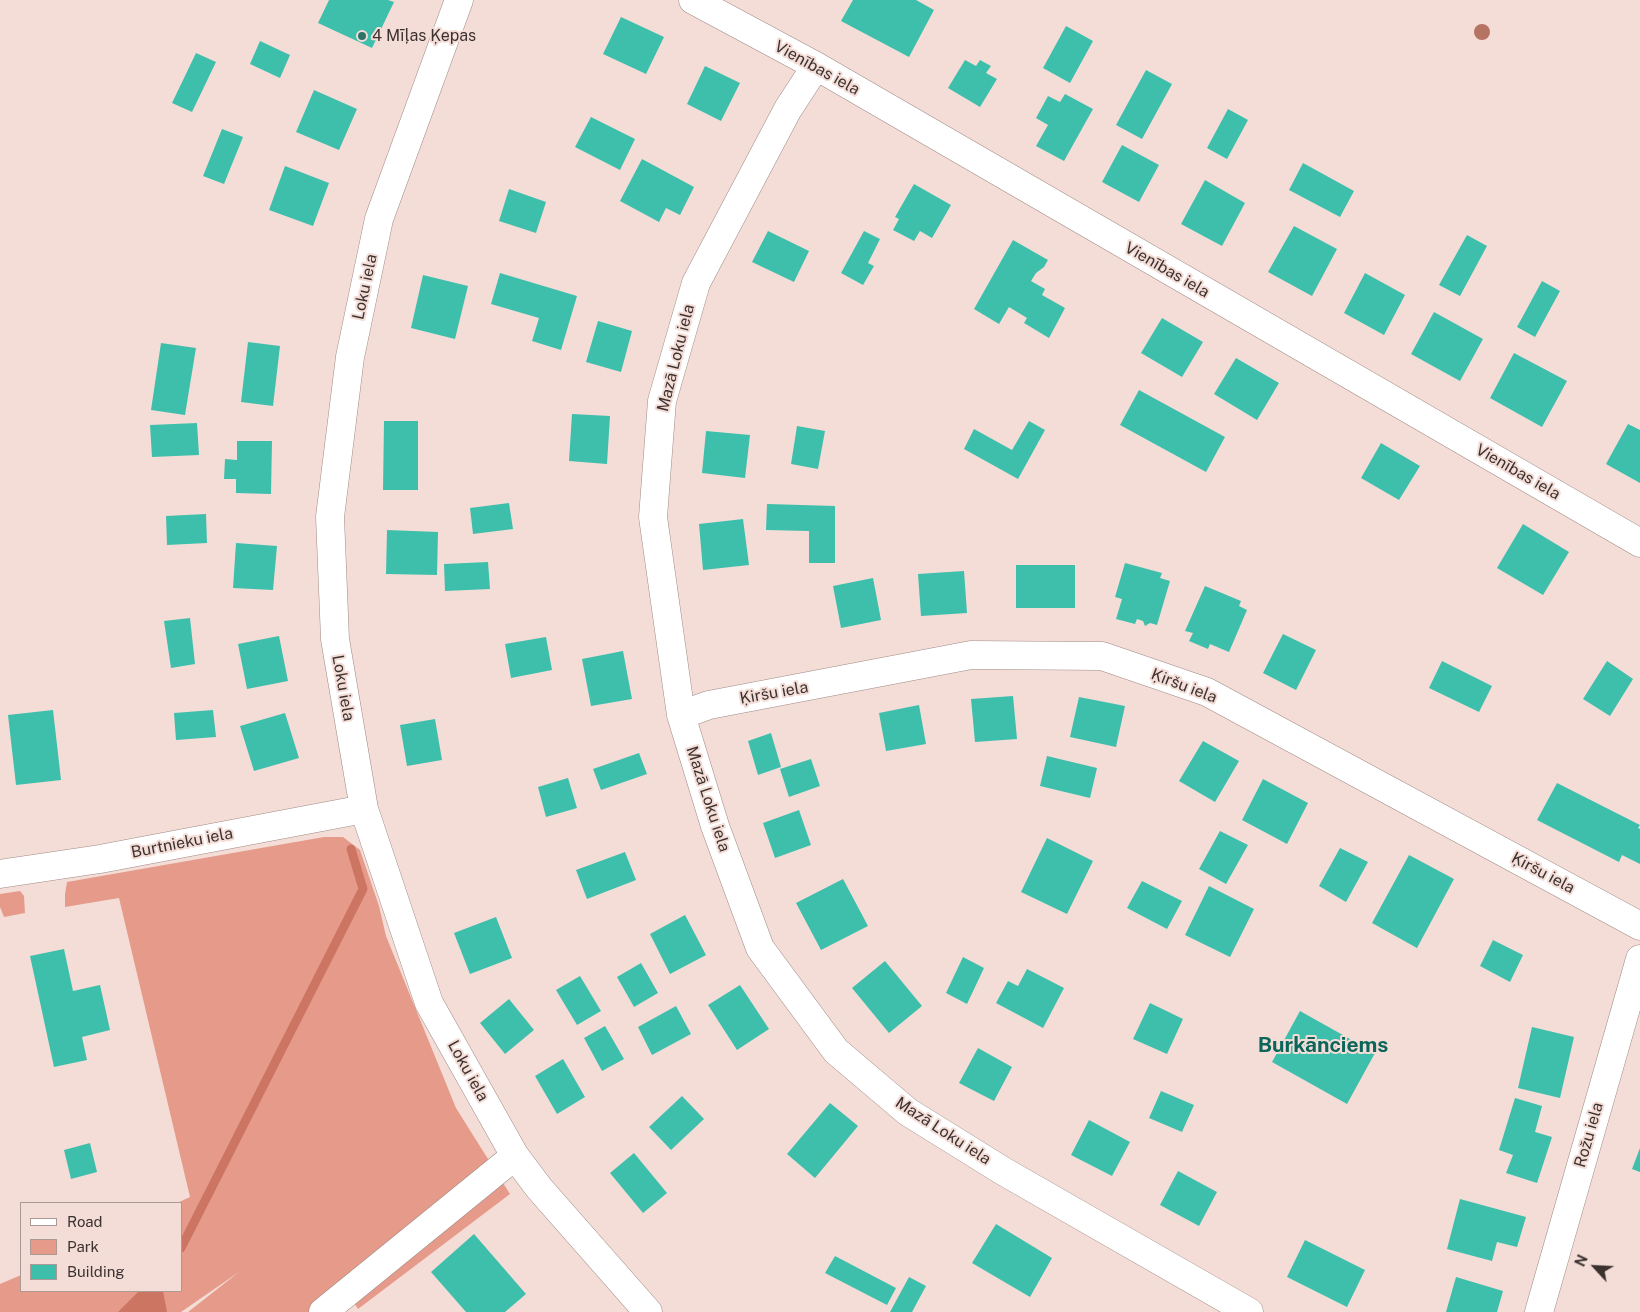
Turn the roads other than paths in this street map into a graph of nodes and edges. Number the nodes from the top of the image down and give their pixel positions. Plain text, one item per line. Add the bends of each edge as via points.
1 (459, 0) edge
2 (693, 0) edge
3 (816, 66) junction
4 (1640, 542) edge
5 (681, 715) junction
6 (364, 809) junction
7 (0, 874) edge
8 (1640, 926) edge
9 (1640, 959) edge
10 (515, 1156) junction
11 (323, 1312) edge
12 (648, 1312) edge
13 (1249, 1312) edge
14 (1539, 1312) edge

1 - 6 street, Loku iela via 379,219 350,357 330,517 335,639
2 - 3 street, Vienības iela
3 - 4 street, Vienības iela
3 - 5 street, Mazā Loku iela via 788,110 696,283 662,401 653,517
5 - 8 street, Ķiršu iela via 709,705 971,655 1102,656 1207,692
5 - 13 street, Mazā Loku iela via 714,826 760,948 836,1051 908,1112 1003,1171
6 - 7 street, Burtnieku iela via 100,859
6 - 10 street, Loku iela via 430,1003
9 - 14 street, Rožu iela
10 - 11 street
10 - 12 street, Loku iela

